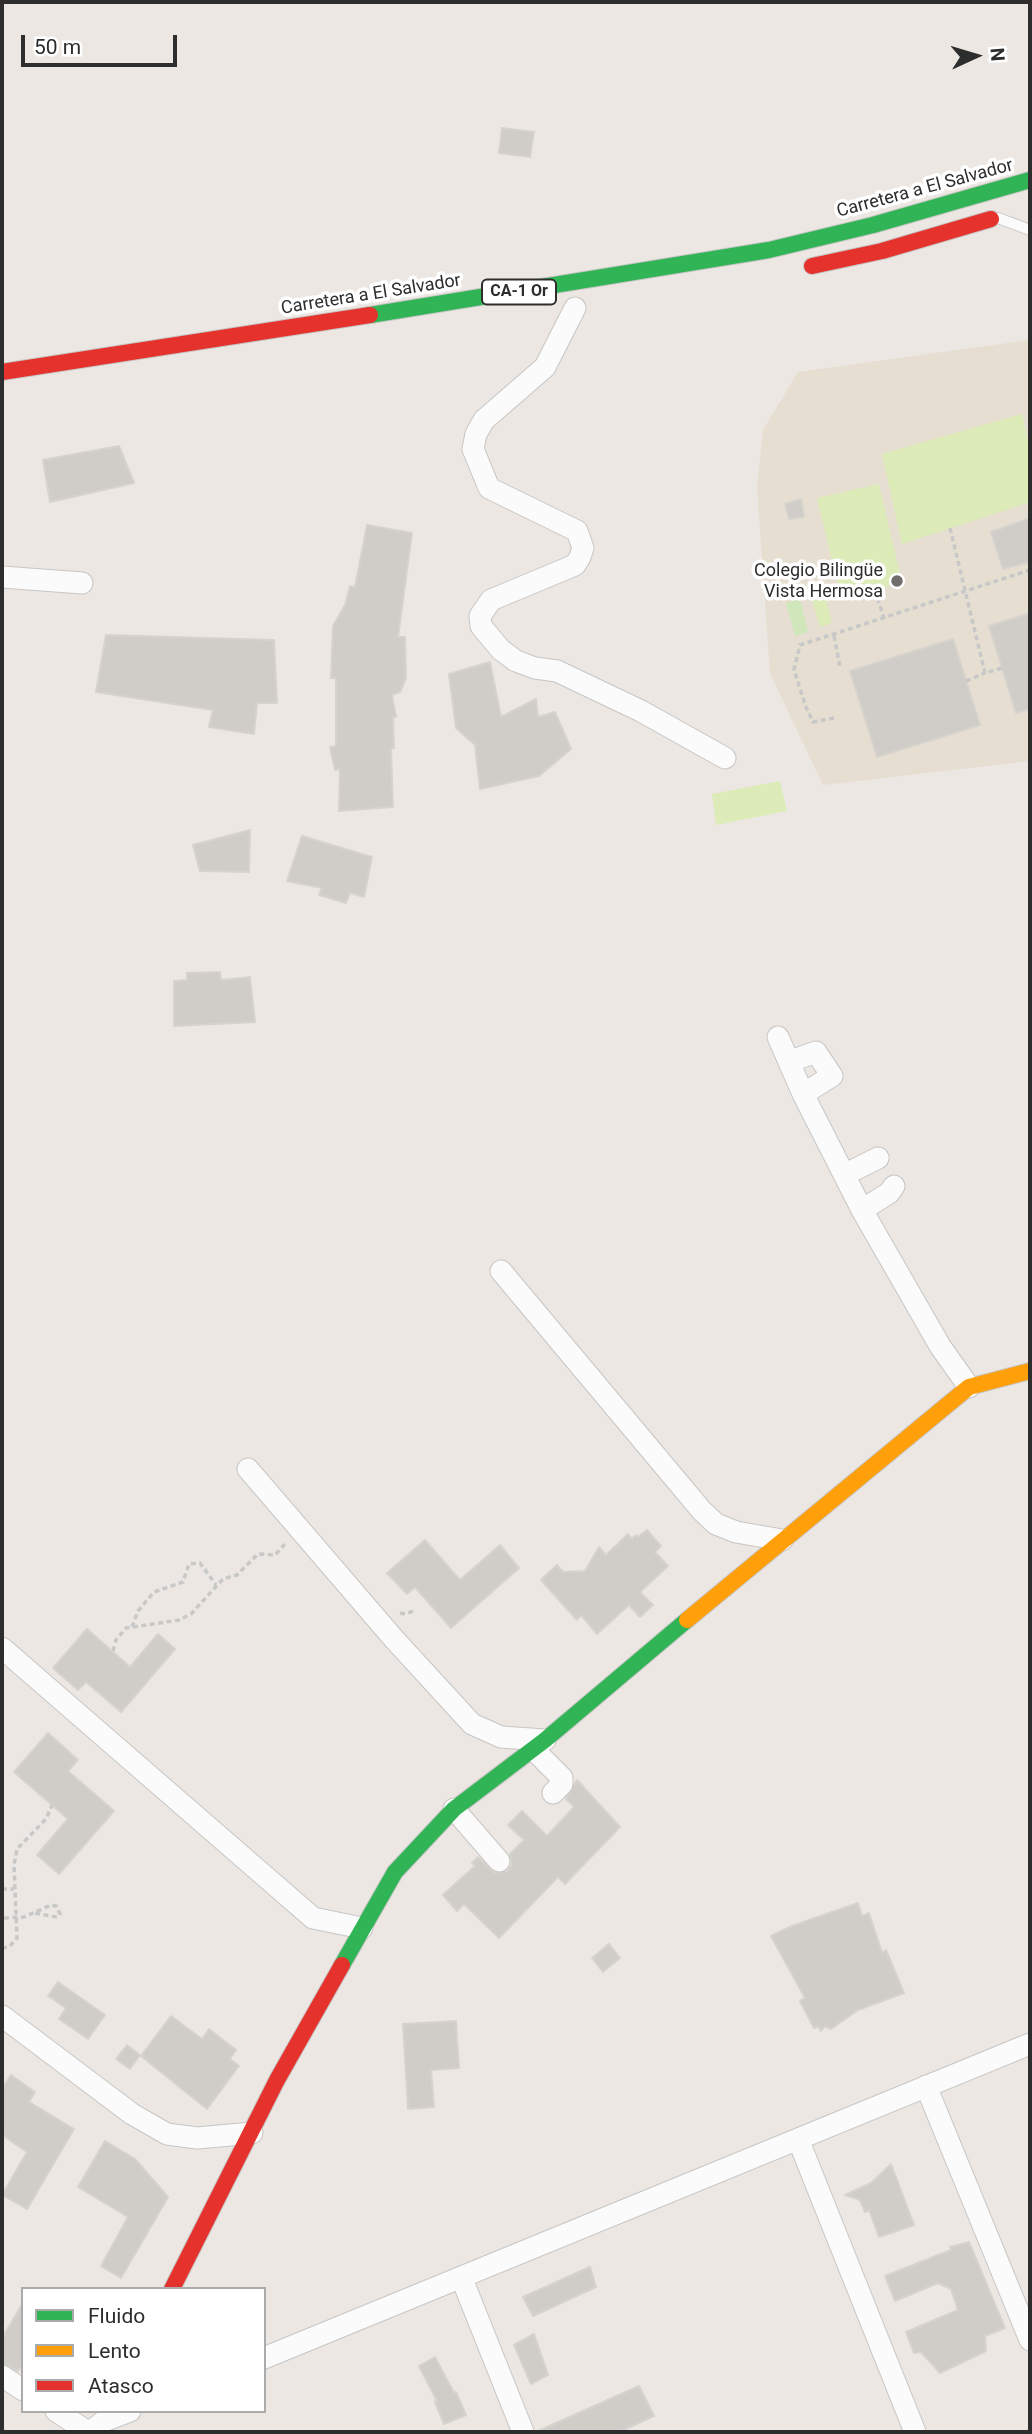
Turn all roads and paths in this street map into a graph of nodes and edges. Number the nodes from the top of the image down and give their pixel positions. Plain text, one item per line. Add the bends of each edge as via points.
1 (1030, 180) edge
2 (1018, 211) dead end
3 (995, 218) junction
4 (1030, 230) edge
5 (792, 270) dead end
6 (581, 307) joint
7 (549, 312) dead end
8 (2, 372) edge
9 (950, 528) dead end
10 (1030, 570) edge
11 (2, 578) edge
12 (82, 583) dead end
13 (875, 590) dead end
14 (967, 590) junction
15 (884, 618) junction
16 (834, 636) junction
17 (840, 667) dead end
18 (1003, 668) dead end
19 (985, 673) junction
20 (966, 681) dead end
21 (834, 718) dead end
22 (725, 758) dead end
23 (778, 1037) dead end
24 (791, 1061) junction
25 (803, 1094) junction
26 (878, 1158) dead end
27 (844, 1175) junction
28 (894, 1186) dead end
29 (862, 1210) junction
30 (501, 1271) dead end
31 (1030, 1371) edge
32 (969, 1387) junction
33 (248, 1469) dead end
34 (300, 1527) junction
35 (782, 1539) junction
36 (217, 1585) junction
37 (132, 1627) junction
38 (2, 1648) edge
39 (113, 1651) dead end
40 (539, 1744) junction
41 (553, 1793) dead end
42 (52, 1805) dead end
43 (454, 1809) junction
44 (499, 1861) dead end
45 (2, 1889) edge
46 (14, 1889) junction
47 (34, 1913) junction
48 (3, 1916) edge
49 (16, 1917) junction
50 (2, 1927) edge
51 (362, 1928) junction
52 (2, 1948) edge
53 (2, 2016) edge
54 (1030, 2044) edge
55 (926, 2086) junction
56 (252, 2133) junction
57 (798, 2139) junction
58 (462, 2279) junction
59 (173, 2287) edge
60 (1030, 2340) edge
61 (266, 2357) edge
62 (2, 2376) edge
63 (21, 2389) edge
64 (62, 2413) edge
65 (125, 2413) edge
66 (98, 2424) edge
67 (523, 2432) edge
68 (915, 2432) edge

1 - 8 main road, Carretera a El Salvador / CA-1 Or via 769,250 667,270
2 - 3 main road
3 - 4 lane
3 - 5 main road via 882,251
6 - 7 main road, CA-1 Or
6 - 22 street via 545,367 484,420 473,449 489,488 577,531 583,548 580,558 575,565 491,600 480,616 481,626 516,661 557,671
9 - 14 path
10 - 14 path
11 - 12 street
13 - 15 path
14 - 15 path
14 - 19 path
15 - 16 path
16 - 17 path
16 - 21 path via 800,645 794,670 813,722
18 - 19 path
19 - 20 path
23 - 24 street
24 - 25 street
24 - 25 street via 816,1052 832,1076
25 - 27 street
26 - 27 street
27 - 29 street
28 - 29 street
29 - 32 street via 940,1346
30 - 35 street via 702,1511 716,1524 736,1532
31 - 32 main road
32 - 35 main road
33 - 34 street
34 - 36 path via 275,1555 258,1554 237,1575
34 - 40 street via 472,1724 500,1737
35 - 40 main road
36 - 37 path via 191,1614 179,1620
36 - 37 path via 200,1563 189,1564 183,1582 154,1592
37 - 39 path via 116,1640
38 - 51 street via 313,1918
40 - 41 street via 562,1778
40 - 43 main road
42 - 46 path via 46,1819 17,1849
43 - 44 street
43 - 51 main road via 395,1872
45 - 46 path
46 - 49 path
47 - 47 path via 51,1905 60,1914 57,1917
47 - 49 path
48 - 49 path
48 - 50 path
49 - 52 path via 17,1938
51 - 56 main road
53 - 56 street via 132,2114 167,2134 197,2138
54 - 55 street
55 - 57 street
55 - 60 street
56 - 59 main road
57 - 58 street
57 - 68 street
58 - 61 street
58 - 67 street
62 - 63 street
64 - 66 street
65 - 66 street

